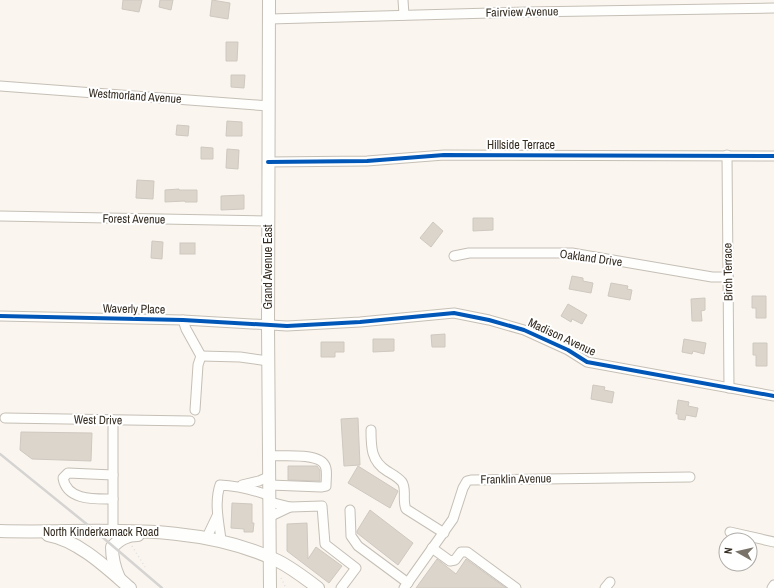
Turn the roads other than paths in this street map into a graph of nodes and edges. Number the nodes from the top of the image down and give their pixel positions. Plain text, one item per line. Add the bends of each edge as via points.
1 (269, 0) edge
2 (403, 0) edge
3 (735, 4) edge
4 (774, 8) edge
5 (404, 15) junction
6 (269, 19) junction
7 (0, 86) edge
8 (269, 106) junction
9 (727, 155) junction
10 (774, 156) edge
11 (268, 162) junction
12 (0, 216) edge
13 (268, 221) junction
14 (454, 256) dead end
15 (728, 277) junction
16 (0, 316) edge
17 (183, 320) junction
18 (268, 325) junction
19 (201, 356) junction
20 (268, 361) junction
21 (730, 388) junction
22 (774, 396) edge
23 (195, 410) dead end
24 (5, 418) dead end
25 (114, 420) junction
26 (190, 421) dead end
27 (370, 430) dead end
28 (268, 456) junction
29 (113, 475) junction
30 (690, 477) dead end
31 (238, 486) junction
32 (269, 490) junction
33 (113, 499) junction
34 (290, 507) junction
35 (350, 510) dead end
36 (217, 515) junction
37 (269, 517) junction
38 (113, 530) junction
39 (0, 531) edge
40 (35, 532) junction
41 (167, 533) junction
42 (444, 533) junction
43 (207, 538) junction
44 (758, 538) edge
45 (221, 540) junction
46 (774, 542) edge
47 (112, 547) junction
48 (432, 548) junction
49 (270, 557) junction
50 (119, 579) junction
51 (406, 585) edge
52 (774, 586) edge
53 (130, 588) edge
54 (270, 588) edge
55 (318, 588) edge
56 (341, 588) edge
57 (516, 588) edge
58 (772, 588) edge

1 - 6 main road, Grand Avenue East
2 - 5 street
3 - 4 street, Fairview Avenue
3 - 5 street, Fairview Avenue
5 - 6 street, Fairview Avenue
6 - 8 main road, Grand Avenue East
7 - 8 street, Westmorland Avenue
8 - 11 main road, Grand Avenue East
9 - 10 street, Hillside Terrace
9 - 11 street, Hillside Terrace via 444,155 367,161
9 - 15 street, Birch Terrace
11 - 13 main road, Grand Avenue East
12 - 13 street, Forest Avenue
13 - 18 main road, Grand Avenue East
14 - 15 street, Oakland Drive via 469,253 572,253 712,277
15 - 21 street, Birch Terrace
16 - 17 street, Waverly Place
17 - 18 street, Waverly Place
17 - 19 street
18 - 20 main road, Grand Avenue East
18 - 21 street, Madison Avenue via 360,322 454,313 524,330 568,350 587,362
19 - 20 street
19 - 23 street
20 - 28 main road, Grand Avenue East
21 - 22 street, Madison Avenue
24 - 25 street, West Drive
25 - 26 street, West Drive
25 - 29 street
27 - 42 street via 373,457 381,467 403,483 406,509
28 - 32 main road, Grand Avenue East
28 - 32 street via 315,457 324,463 326,468 326,486
29 - 33 street
29 - 33 street via 68,473 63,478 64,484 72,493 80,497
30 - 42 street, Franklin Avenue via 471,480 467,481 463,488 454,519
31 - 32 street
31 - 32 street via 259,481
31 - 36 street via 220,485 217,494
32 - 34 street
32 - 37 main road, Grand Avenue East
33 - 38 street
34 - 37 street
34 - 56 street via 322,506 325,544 356,568
35 - 51 street via 351,536 358,546
36 - 43 street
36 - 45 street
37 - 49 main road, Grand Avenue East
38 - 40 main road, North Kinderkamack Road
38 - 41 main road, North Kinderkamack Road
38 - 47 main road
39 - 40 main road, North Kinderkamack Road
40 - 50 main road via 69,542 86,552
41 - 43 main road, North Kinderkamack Road
41 - 47 main road via 130,535
42 - 48 street, Franklin Avenue
43 - 45 main road, North Kinderkamack Road
44 - 46 street
45 - 49 main road, North Kinderkamack Road
47 - 50 main road via 112,560
48 - 51 street, Franklin Avenue
48 - 57 street via 450,561 455,560 461,552 467,552
49 - 54 main road, Grand Avenue East
49 - 55 main road, North Kinderkamack Road via 297,572
50 - 53 main road
52 - 58 street

